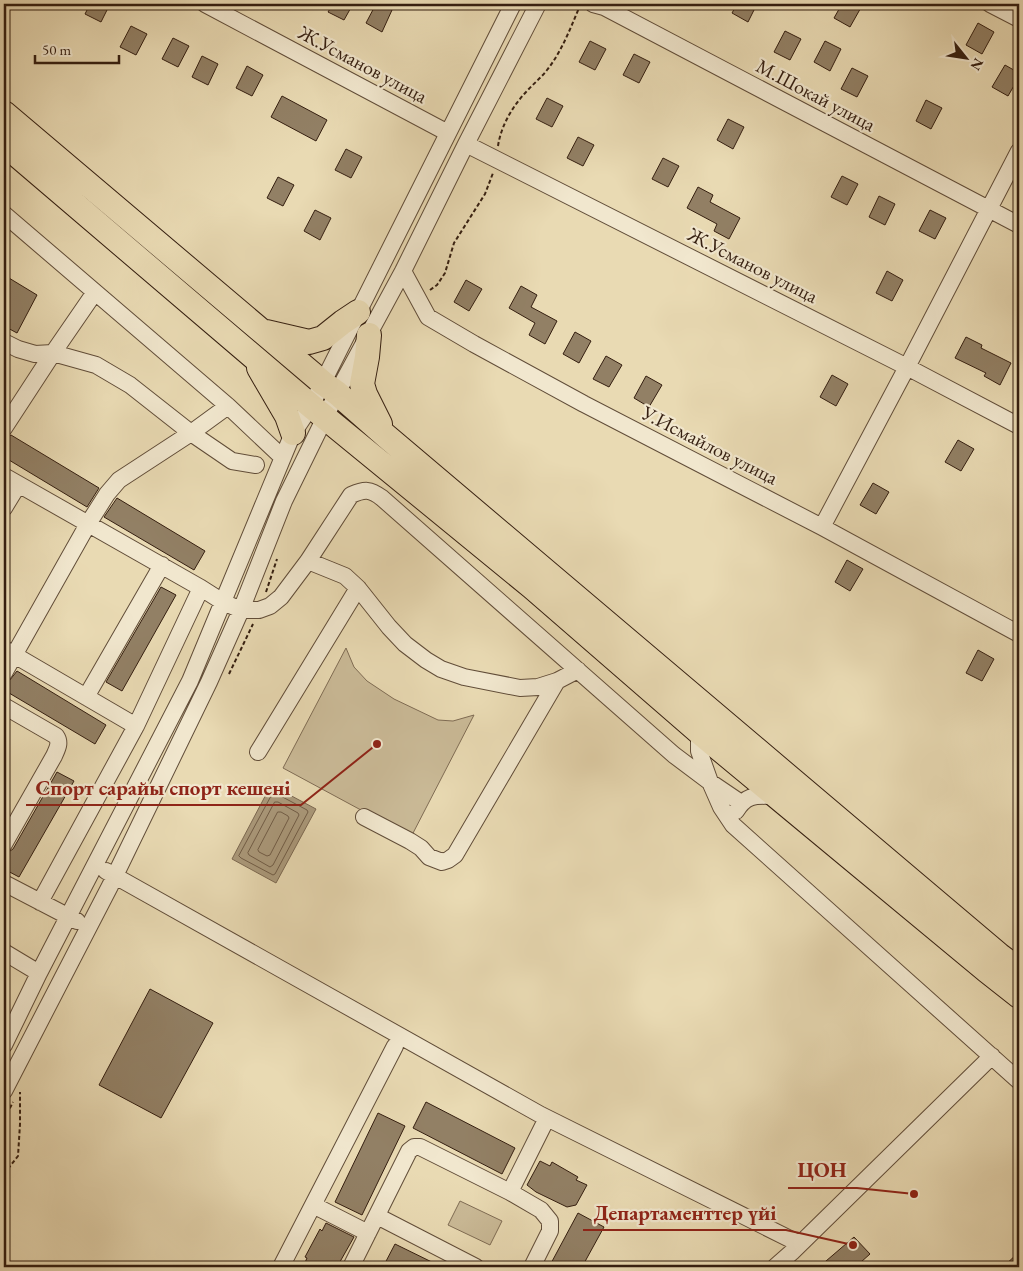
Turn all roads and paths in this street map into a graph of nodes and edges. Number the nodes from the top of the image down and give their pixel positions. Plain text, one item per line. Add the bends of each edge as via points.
1 (205, 4) edge
2 (513, 4) edge
3 (538, 4) edge
4 (593, 4) edge
5 (990, 4) edge
6 (1019, 19) edge
7 (4, 113) edge
8 (448, 133) junction
9 (4, 144) edge
10 (466, 144) junction
11 (1019, 151) edge
12 (988, 209) junction
13 (4, 214) edge
14 (1019, 225) edge
15 (403, 271) junction
16 (95, 292) junction
17 (358, 312) junction
18 (262, 331) junction
19 (369, 335) junction
20 (4, 342) edge
21 (249, 352) junction
22 (53, 353) junction
23 (907, 367) junction
24 (330, 388) junction
25 (228, 406) junction
26 (318, 411) junction
27 (1019, 426) edge
28 (4, 428) edge
29 (191, 433) junction
30 (293, 434) junction
31 (386, 436) junction
32 (282, 457) junction
33 (256, 466) dead end
34 (11, 480) edge
35 (4, 508) edge
36 (88, 524) junction
37 (822, 527) junction
38 (308, 561) junction
39 (162, 566) junction
40 (539, 579) junction
41 (201, 588) junction
42 (358, 588) junction
43 (223, 602) junction
44 (241, 610) junction
45 (1019, 634) edge
46 (9, 652) edge
47 (578, 670) junction
48 (4, 673) edge
49 (557, 680) junction
50 (86, 697) junction
51 (4, 706) edge
52 (136, 726) junction
53 (699, 732) junction
54 (258, 752) dead end
55 (674, 755) junction
56 (710, 782) junction
57 (776, 796) junction
58 (741, 803) junction
59 (364, 817) dead end
60 (733, 825) junction
61 (4, 844) edge
62 (93, 870) junction
63 (112, 881) junction
64 (4, 883) edge
65 (40, 902) junction
66 (69, 917) junction
67 (88, 927) junction
68 (4, 952) edge
69 (1019, 970) edge
70 (39, 973) junction
71 (1019, 996) edge
72 (4, 1045) edge
73 (395, 1046) junction
74 (992, 1056) junction
75 (11, 1059) edge
76 (1019, 1081) edge
77 (12, 1090) edge
78 (545, 1123) junction
79 (4, 1174) edge
80 (510, 1192) junction
81 (313, 1205) junction
82 (377, 1216) junction
83 (368, 1233) junction
84 (796, 1248) junction
85 (281, 1267) edge
86 (351, 1267) edge
87 (476, 1267) edge
88 (532, 1267) edge
89 (775, 1267) edge

1 - 8 street, Ж.Усманов улица
2 - 8 street
3 - 10 street
4 - 12 street, М.Шокай улица
5 - 6 street
7 - 18 highway
8 - 17 street
9 - 21 highway
10 - 15 street
10 - 23 street, Ж.Усманов улица
11 - 12 street
12 - 14 street, М.Шокай улица
12 - 23 street
13 - 16 street
15 - 19 street
15 - 37 street, У.Исмайлов улица via 428,317 584,404
16 - 22 street
16 - 25 street
17 - 18 highway via 323,338 309,342
17 - 24 street
18 - 24 highway
19 - 24 street
19 - 31 highway via 362,384
20 - 22 street via 35,354
21 - 26 highway
21 - 30 highway via 287,416
22 - 28 street
22 - 29 street via 96,365 130,385
23 - 27 street, Ж.Усманов улица
23 - 37 street
24 - 26 street
24 - 31 highway
25 - 29 street
25 - 32 street
26 - 30 street
26 - 40 highway
26 - 44 street
29 - 33 street via 232,461
29 - 36 street via 119,480
30 - 32 street
31 - 40 highway
32 - 43 street
34 - 35 street
34 - 36 street
36 - 39 street
36 - 46 street
37 - 45 street, У.Исмайлов улица
38 - 42 street via 345,576
38 - 44 street via 281,597 270,606 260,610
38 - 47 street via 351,495 372,491
39 - 41 street
39 - 50 street
40 - 53 highway
40 - 69 highway
41 - 43 street
41 - 52 street
42 - 49 street via 405,644 441,668 464,677 520,688 538,687
42 - 54 street
43 - 44 street
43 - 62 street via 190,681
44 - 63 street
46 - 48 street
46 - 50 street
47 - 49 street
47 - 55 street
49 - 59 street via 455,855 448,860 442,862 429,857 422,848
50 - 52 street
51 - 61 street via 56,736 59,744
52 - 65 street
53 - 55 street via 690,746
53 - 56 street via 699,750
53 - 57 highway
55 - 56 street
56 - 58 street
56 - 60 street
57 - 58 street via 750,797
57 - 71 highway
58 - 60 street via 735,812
60 - 74 street
62 - 63 street
62 - 66 street
63 - 67 street
63 - 73 street
63 - 78 street
64 - 65 street
65 - 66 street
66 - 67 street
66 - 70 street
67 - 75 street
68 - 70 street
70 - 72 street
73 - 78 street
73 - 81 street
74 - 76 street
74 - 84 street
75 - 77 street
77 - 79 path via 20,1124 18,1156
78 - 80 street
78 - 84 street
80 - 82 street via 420,1147 414,1147 409,1151
80 - 88 street via 541,1210 550,1220 550,1231
81 - 83 street
81 - 85 street
82 - 83 street
82 - 87 street
83 - 86 street
84 - 89 street

